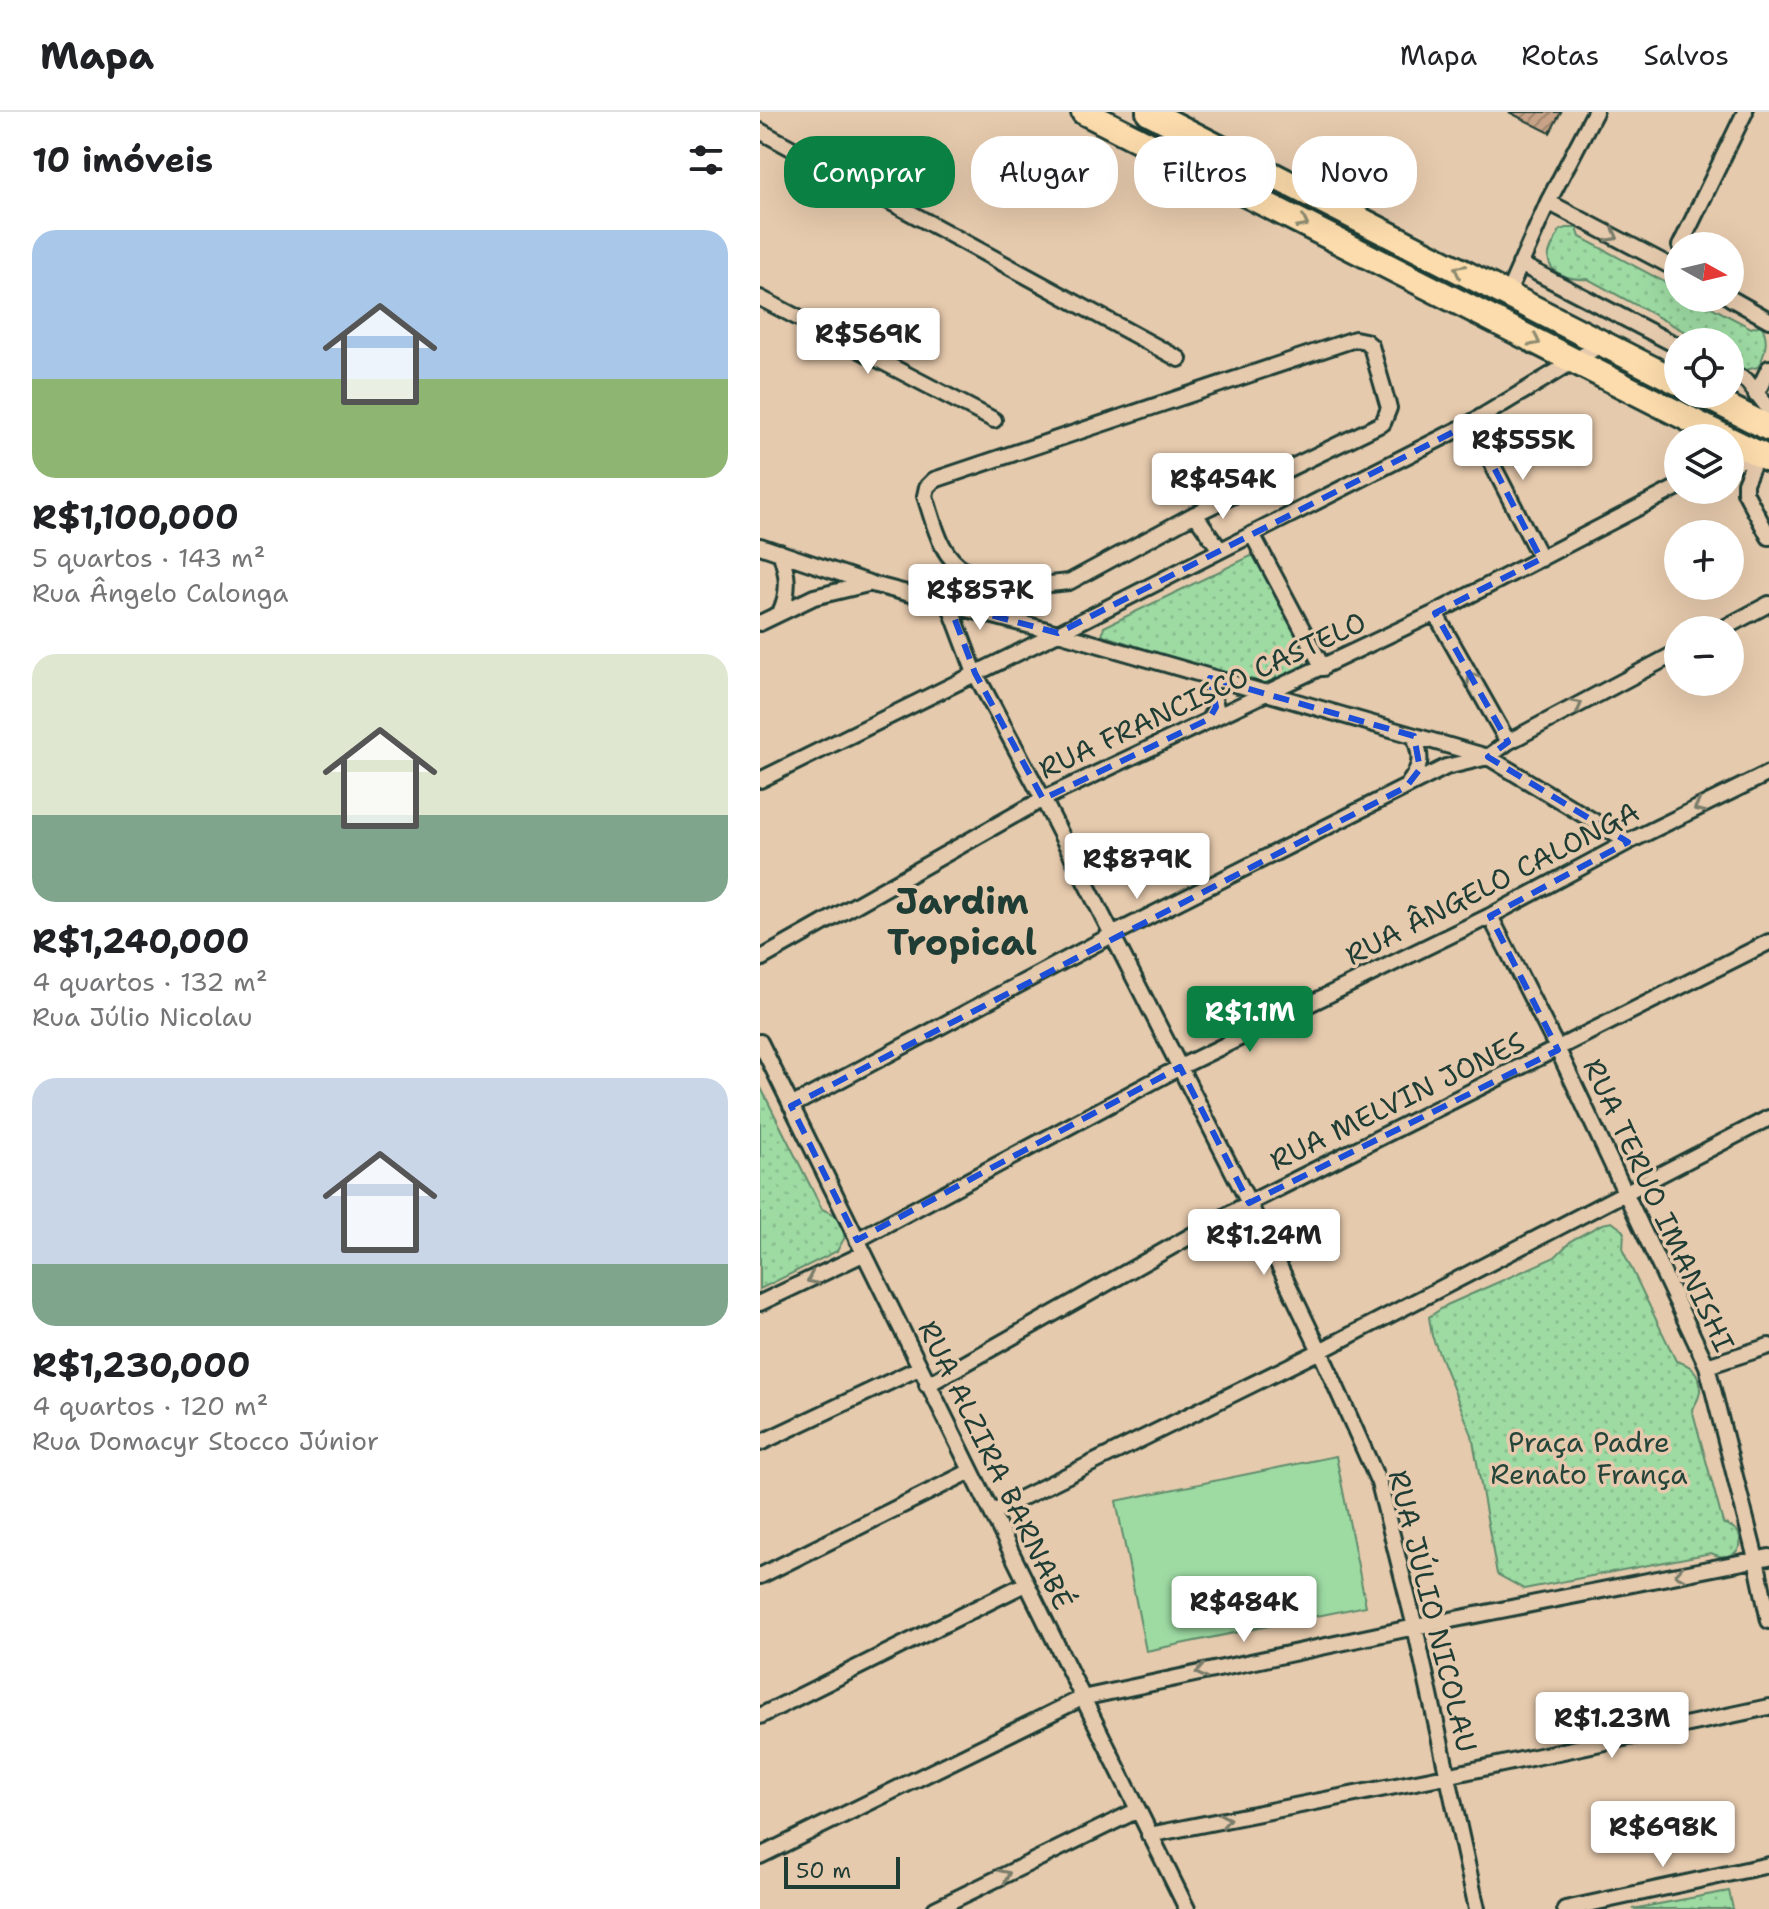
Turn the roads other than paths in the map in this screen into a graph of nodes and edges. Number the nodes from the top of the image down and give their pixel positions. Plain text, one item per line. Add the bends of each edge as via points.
1 (1084, 112) edge
2 (1150, 112) edge
3 (1595, 112) edge
4 (1745, 112) edge
5 (760, 131) edge
6 (1138, 136) edge
7 (1134, 137) edge
8 (1548, 202) junction
9 (1273, 208) edge
10 (1687, 232) edge
11 (1664, 263) edge
12 (1520, 264) junction
13 (1507, 295) junction
14 (760, 298) edge
15 (1744, 306) edge
16 (1769, 320) edge
17 (1664, 339) edge
18 (1602, 344) junction
19 (1179, 359) dead end
20 (1574, 360) junction
21 (1769, 368) edge
22 (1664, 375) edge
23 (1744, 379) edge
24 (1756, 395) junction
25 (1730, 408) edge
26 (1769, 409) edge
27 (994, 420) dead end
28 (1471, 423) junction
29 (1696, 424) edge
30 (1769, 428) edge
31 (1744, 447) edge
32 (1763, 456) edge
33 (1664, 494) edge
34 (1195, 514) junction
35 (1252, 534) junction
36 (1769, 537) edge
37 (760, 546) edge
38 (1220, 550) junction
39 (780, 552) junction
40 (1541, 559) junction
41 (872, 584) junction
42 (949, 604) junction
43 (1769, 604) edge
44 (780, 613) junction
45 (1435, 613) junction
46 (1744, 617) edge
47 (760, 623) edge
48 (1058, 633) junction
49 (1664, 659) edge
50 (1323, 668) junction
51 (975, 673) junction
52 (1208, 678) junction
53 (1266, 693) junction
54 (1209, 719) junction
55 (1414, 736) junction
56 (1508, 742) junction
57 (1488, 757) junction
58 (1769, 773) edge
59 (760, 780) edge
60 (1406, 787) junction
61 (1043, 799) junction
62 (1628, 842) junction
63 (1490, 916) junction
64 (1112, 935) junction
65 (1769, 942) edge
66 (760, 959) edge
67 (760, 1042) edge
68 (1558, 1050) junction
69 (1180, 1067) junction
70 (791, 1106) junction
71 (1769, 1118) edge
72 (1626, 1193) junction
73 (1249, 1203) junction
74 (860, 1247) junction
75 (760, 1303) edge
76 (1769, 1346) edge
77 (1320, 1351) junction
78 (1707, 1366) junction
79 (919, 1368) junction
80 (927, 1385) junction
81 (760, 1443) edge
82 (971, 1471) junction
83 (993, 1512) junction
84 (1762, 1558) edge
85 (760, 1576) edge
86 (1025, 1584) junction
87 (1769, 1621) edge
88 (1415, 1627) junction
89 (1082, 1698) junction
90 (1769, 1707) edge
91 (760, 1716) edge
92 (1446, 1776) junction
93 (1138, 1810) junction
94 (1149, 1835) junction
95 (760, 1856) edge
96 (1769, 1865) edge
97 (935, 1909) edge
98 (1187, 1909) edge
99 (1477, 1909) edge
100 (1565, 1909) edge

1 - 7 main road
2 - 6 main road
13 -> 2 main road
3 - 8 street
4 - 10 street
5 - 19 street
8 -> 11 street
8 - 12 street
9 -> 20 main road
12 - 13 street
12 - 17 street
13 - 18 main road
14 - 27 street
15 - 16 street
18 - 20 street
18 - 22 main road
20 - 28 street
20 - 29 main road
21 - 24 street
23 - 24 street
24 - 26 street
25 - 30 main road
28 - 35 street
28 - 40 street
31 - 32 main road
32 - 36 street via 1745,483 1745,492
33 - 40 street, RUA FRANCISCO CASTELO
34 - 34 street via 1383,423 1389,408 1371,346 1355,339 934,480 925,496 947,556 956,565 1040,585 1069,582
34 - 38 street
35 - 38 street
35 - 50 street
37 - 39 street
38 - 48 street
39 - 41 street
39 - 44 street via 788,583
40 - 45 street, RUA FRANCISCO CASTELO
41 - 42 street
41 - 44 street via 814,597
42 - 48 street
42 - 51 street, RUA JÚLIO NICOLAU
43 - 46 street
44 - 47 street
45 - 50 street, RUA FRANCISCO CASTELO
56 -> 45 street
48 - 51 street
48 - 52 street
56 -> 49 street
50 - 53 street, RUA FRANCISCO CASTELO
51 - 59 street
51 - 61 street, RUA JÚLIO NICOLAU
52 - 53 street
52 - 54 street via 1216,707
53 - 54 street, RUA FRANCISCO CASTELO
53 - 55 street
54 - 61 street, RUA FRANCISCO CASTELO
55 - 57 street
55 - 60 street via 1420,769
56 - 57 street
57 - 60 street via 1446,767
57 - 62 street
58 -> 62 street, RUA ÂNGELO CALONGA
60 - 64 street
61 - 64 street, RUA JÚLIO NICOLAU
61 - 66 street, RUA FRANCISCO CASTELO
62 - 63 street, RUA ÂNGELO CALONGA
63 - 68 street, RUA TERUO IMANISHI
63 - 69 street, RUA ÂNGELO CALONGA
64 - 69 street, RUA JÚLIO NICOLAU
64 - 70 street
65 - 68 street, RUA MELVIN JONES
67 - 70 street, RUA ALZIRA BARNABÉ
68 - 72 street, RUA TERUO IMANISHI
68 - 73 street, RUA MELVIN JONES
69 - 73 street, RUA JÚLIO NICOLAU
69 - 74 street, RUA ÂNGELO CALONGA
70 - 74 street, RUA ALZIRA BARNABÉ
71 - 72 street
72 - 77 street
72 - 78 street, RUA TERUO IMANISHI
73 - 77 street, RUA JÚLIO NICOLAU
73 - 80 street, RUA MELVIN JONES
74 -> 75 street, RUA ÂNGELO CALONGA
74 - 79 street, RUA ALZIRA BARNABÉ
76 - 78 street
77 - 83 street
77 - 88 street, RUA JÚLIO NICOLAU via 1379,1483
78 - 84 street, RUA TERUO IMANISHI
79 - 80 street, RUA ALZIRA BARNABÉ
79 - 81 street
80 - 82 street, RUA ALZIRA BARNABÉ
82 - 83 street, RUA ALZIRA BARNABÉ
82 - 85 street
83 - 86 street, RUA ALZIRA BARNABÉ
84 - 87 street, RUA TERUO IMANISHI
84 -> 88 street
86 - 89 street, RUA ALZIRA BARNABÉ
86 - 91 street
88 -> 89 street
88 - 92 street, RUA JÚLIO NICOLAU
89 - 93 street, RUA ALZIRA BARNABÉ
89 - 95 street
90 - 92 street
94 -> 92 street
92 - 99 street, RUA JÚLIO NICOLAU
93 - 94 street, RUA ALZIRA BARNABÉ
97 -> 93 street
94 - 98 street, RUA ALZIRA BARNABÉ
96 - 100 street

